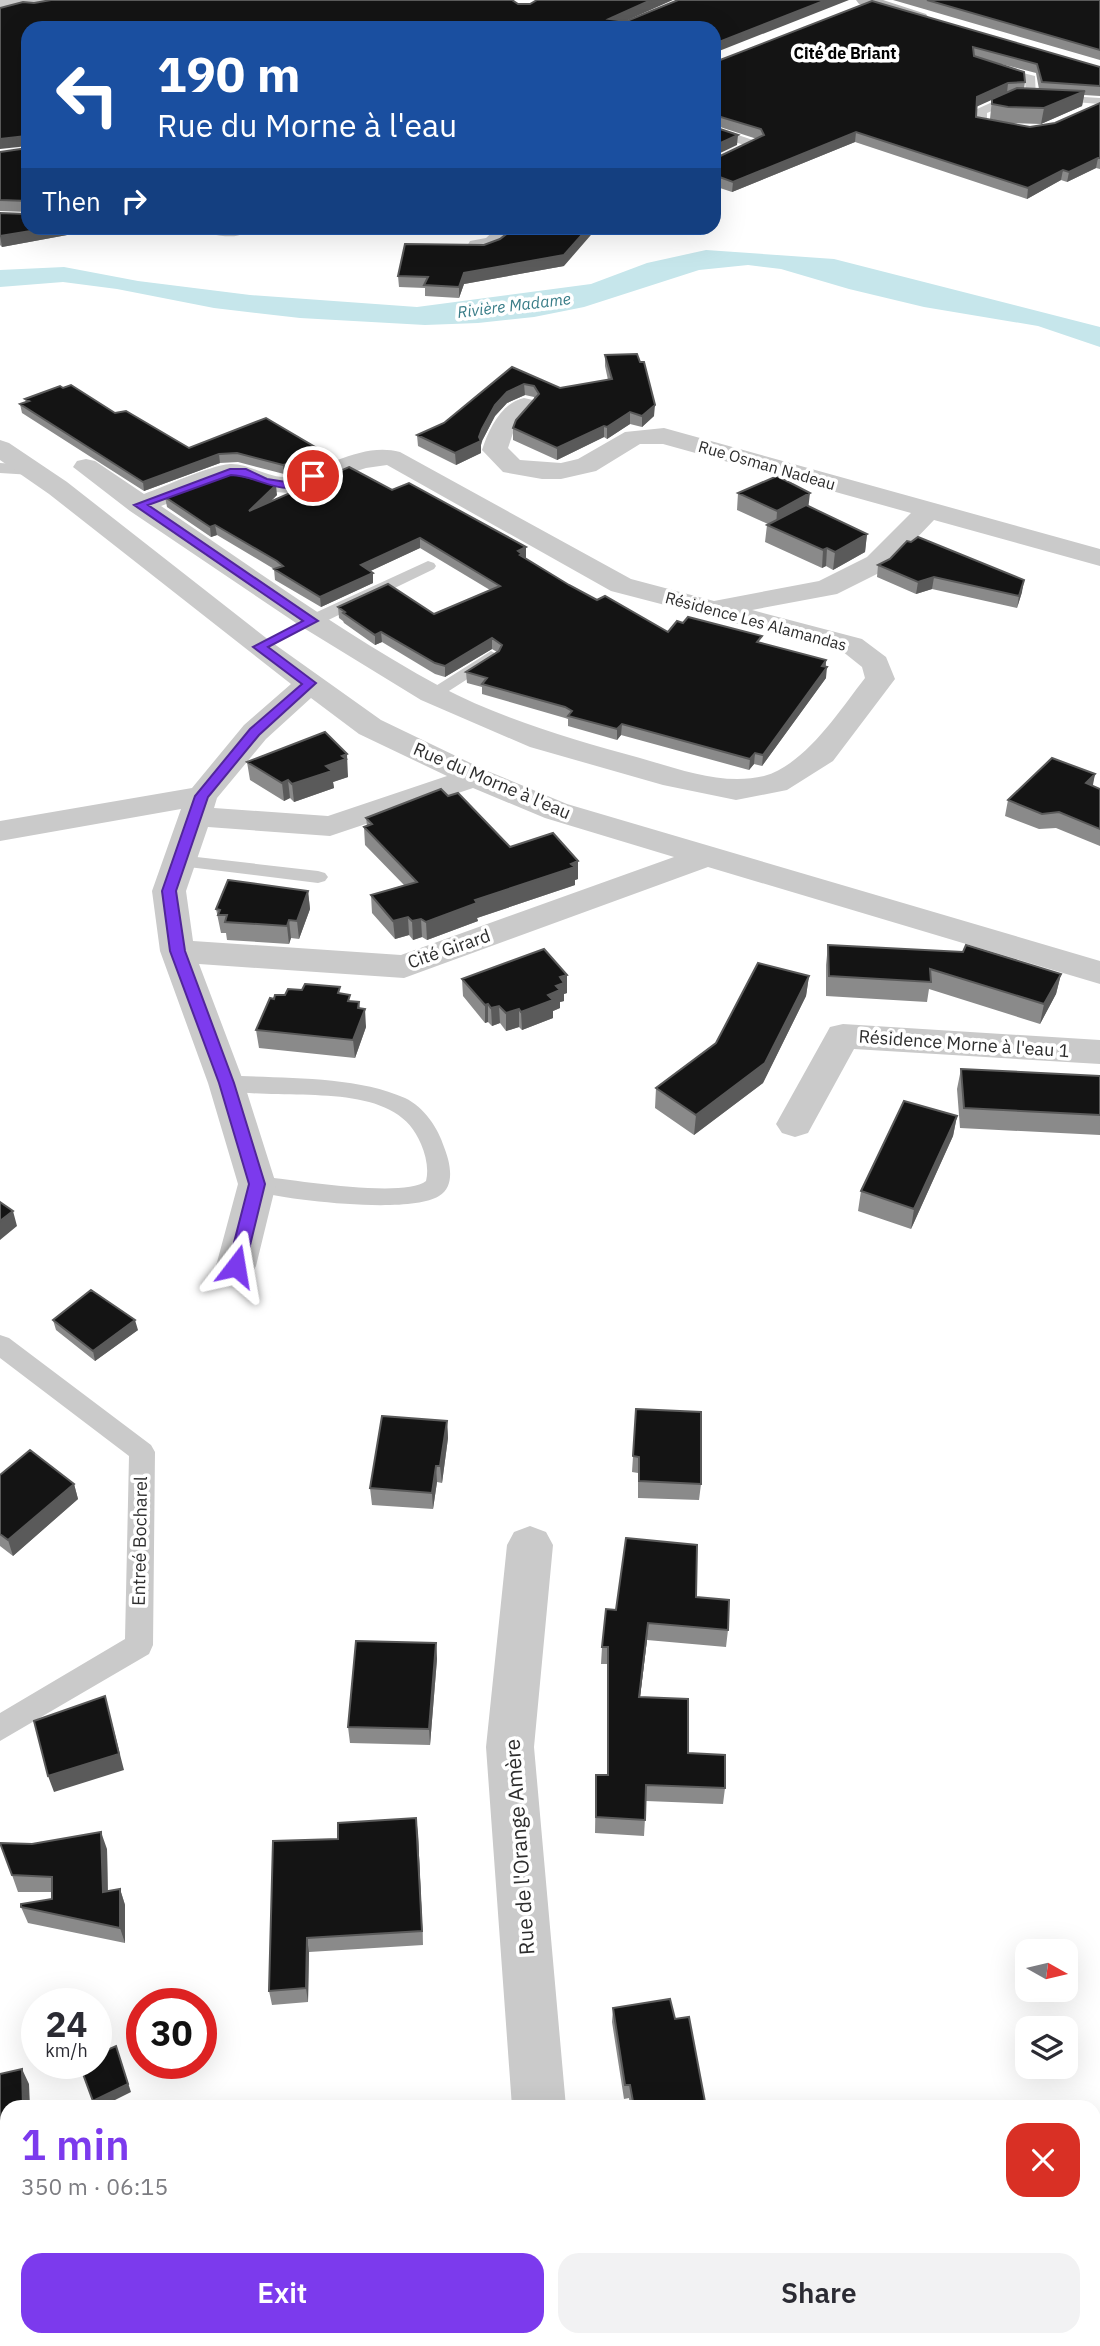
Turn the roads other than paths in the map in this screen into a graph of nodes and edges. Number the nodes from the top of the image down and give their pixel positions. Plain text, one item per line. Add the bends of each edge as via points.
1 (62, 0) edge
2 (7, 2) edge
3 (863, 3) edge
4 (942, 24) edge
5 (977, 61) edge
6 (1032, 97) junction
7 (1100, 103) edge
8 (1077, 116) edge
9 (721, 133) edge
10 (1019, 133) edge
11 (721, 160) edge
12 (502, 235) edge
13 (478, 246) edge
14 (524, 405) dead end
15 (0, 448) edge
16 (86, 467) dead end
17 (0, 468) edge
18 (32, 470) junction
19 (139, 505) junction
20 (929, 510) junction
21 (1100, 558) edge
22 (428, 566) dead end
23 (711, 610) junction
24 (312, 621) junction
25 (260, 647) junction
26 (491, 656) edge
27 (310, 683) junction
28 (432, 694) junction
29 (474, 777) junction
30 (198, 806) junction
31 (0, 831) edge
32 (707, 856) junction
33 (179, 862) junction
34 (318, 877) dead end
35 (177, 951) junction
36 (1100, 973) edge
37 (1100, 1052) edge
38 (226, 1083) junction
39 (796, 1124) dead end
40 (257, 1184) junction
41 (236, 1266) dead end
42 (0, 1345) edge
43 (530, 1545) dead end
44 (0, 1728) edge
45 (538, 2100) edge

1 - 2 street via 35,5
3 - 4 street
5 - 6 lane via 1031,78
6 - 7 lane
6 - 10 lane via 1012,97 981,111 981,123
7 - 8 lane
9 - 11 lane via 755,145
12 - 13 street via 493,244
14 - 20 street, Rue Osman Nadeau via 502,428 495,450 512,466 542,471 587,466 634,437 664,436
15 - 18 street, Rue du Morne à l'eau
16 - 19 street, Résidence Les Alamandas
17 - 18 lane
18 - 25 street, Rue du Morne à l'eau
19 - 23 street, Résidence Les Alamandas via 230,472 246,472 264,482 287,485 366,458 391,457 621,584
19 - 24 street, Résidence Les Alamandas
20 - 21 street, Rue Osman Nadeau
20 - 23 street via 877,563 827,588
22 - 24 lane
23 - 28 street, Résidence Les Alamandas via 852,645 876,663 880,679 822,754 775,783 736,790 674,778 541,740
24 - 25 street
24 - 28 street, Résidence Les Alamandas
25 - 27 street, Rue du Morne à l'eau
26 - 28 lane
27 - 29 street, Rue du Morne à l'eau via 370,727
27 - 30 street via 255,732
29 - 30 street via 330,827
29 - 32 street, Rue du Morne à l'eau via 556,811
30 - 31 street
30 - 33 street
32 - 35 street, Cité Girard via 404,967
32 - 36 street, Rue du Morne à l'eau
33 - 34 lane
33 - 35 street via 169,891
35 - 38 street
37 - 39 street, Résidence Morne à l'eau 1 via 843,1036
38 - 40 street
38 - 40 lane via 341,1092 400,1104 432,1139 439,1168 433,1189 412,1197
40 - 41 street
42 - 44 lane, Entreé Bocharel via 142,1452 139,1645
43 - 45 street, Rue de l'Orange Amère via 510,1748

